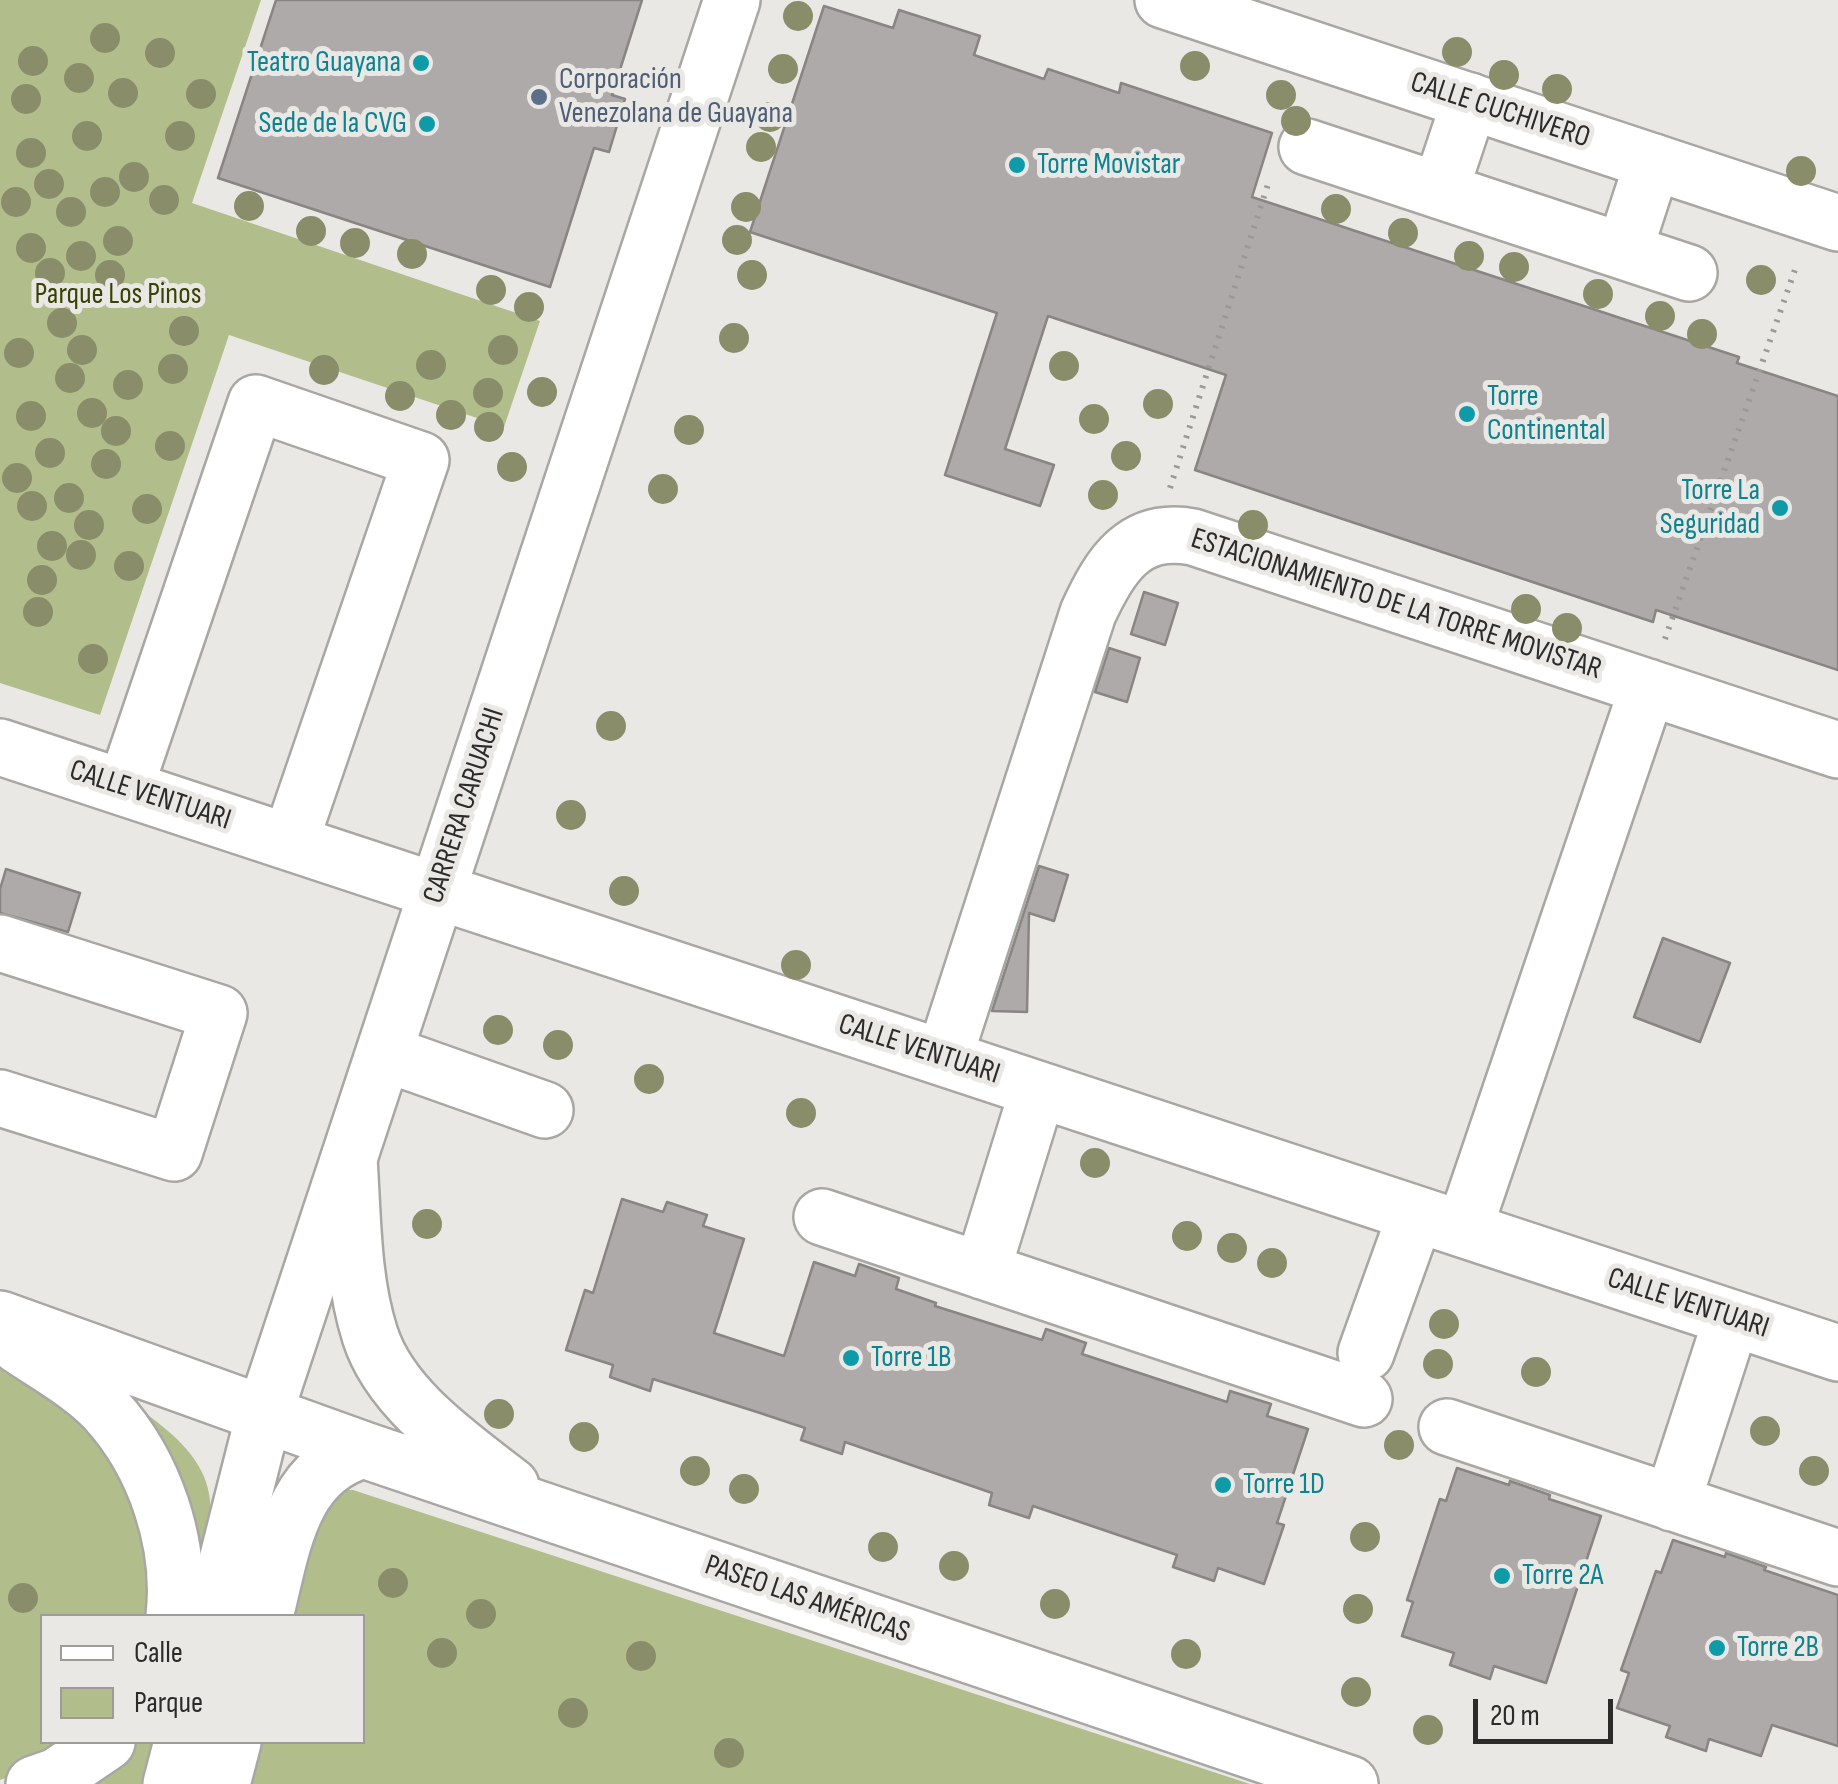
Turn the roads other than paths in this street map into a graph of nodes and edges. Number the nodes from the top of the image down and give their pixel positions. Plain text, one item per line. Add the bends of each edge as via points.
1 (732, 0) edge
2 (1163, 0) edge
3 (1470, 101) junction
4 (1291, 155) road end
5 (1653, 162) junction
6 (1440, 191) junction
7 (1826, 218) edge
8 (1624, 252) junction
9 (1689, 273) dead end
10 (1648, 687) junction
11 (0, 746) edge
12 (1838, 750) edge
13 (125, 788) junction
14 (290, 842) junction
15 (437, 891) junction
16 (0, 943) edge
17 (384, 1053) junction
18 (944, 1058) junction
19 (1038, 1090) junction
20 (0, 1098) edge
21 (545, 1110) dead end
22 (349, 1159) junction
23 (822, 1217) dead end
24 (1440, 1222) junction
25 (982, 1271) junction
26 (1732, 1318) junction
27 (0, 1319) edge
28 (0, 1333) edge
29 (1838, 1353) edge
30 (264, 1416) junction
31 (1448, 1427) dead end
32 (364, 1450) junction
33 (1672, 1502) junction
34 (541, 1509) junction
35 (1838, 1558) edge
36 (174, 1614) edge
37 (214, 1614) edge
38 (267, 1614) edge
39 (104, 1744) edge
40 (181, 1744) edge
41 (232, 1744) edge
42 (34, 1784) edge
43 (171, 1784) edge
44 (222, 1784) edge
45 (1350, 1784) edge

1 - 15 street, CARRERA CARUACHI
2 - 3 street, CALLE CUCHIVERO
3 - 5 street, CALLE CUCHIVERO
3 - 6 street
4 - 6 street
5 - 7 street, CALLE CUCHIVERO
5 - 8 street
6 - 8 street
8 - 9 street
10 - 12 street, ESTACIONAMIENTO DE LA TORRE MOVISTAR
10 - 18 street, ESTACIONAMIENTO DE LA TORRE MOVISTAR via 1194,537 1140,542 1099,589 1088,613
10 - 24 street
11 - 13 street, CALLE VENTUARI
13 - 14 street, CALLE VENTUARI
13 - 14 street via 256,403 421,460
14 - 15 street, CALLE VENTUARI
15 - 17 street, CARRERA CARUACHI
15 - 18 street, CALLE VENTUARI
16 - 20 street via 218,1013 174,1153
17 - 21 street
17 - 22 street, CARRERA CARUACHI
18 - 19 street, CALLE VENTUARI
19 - 24 street, CALLE VENTUARI
19 - 25 street
22 - 30 street, CARRERA CARUACHI
22 - 34 street via 358,1287 371,1339 428,1419
23 - 25 street
24 - 25 street via 1365,1376
24 - 26 street, CALLE VENTUARI
26 - 29 street, CALLE VENTUARI
26 - 33 street
27 - 30 street, PASEO LAS AMÉRICAS
28 - 36 street via 104,1408 133,1447 170,1537 178,1586
30 - 32 street, PASEO LAS AMÉRICAS
30 - 37 street, CARRERA CARUACHI
31 - 33 street
32 - 34 street, PASEO LAS AMÉRICAS
32 - 38 street via 342,1456 300,1498
33 - 35 street
34 - 45 street, PASEO LAS AMÉRICAS
39 - 42 street
40 - 43 street
41 - 44 street

